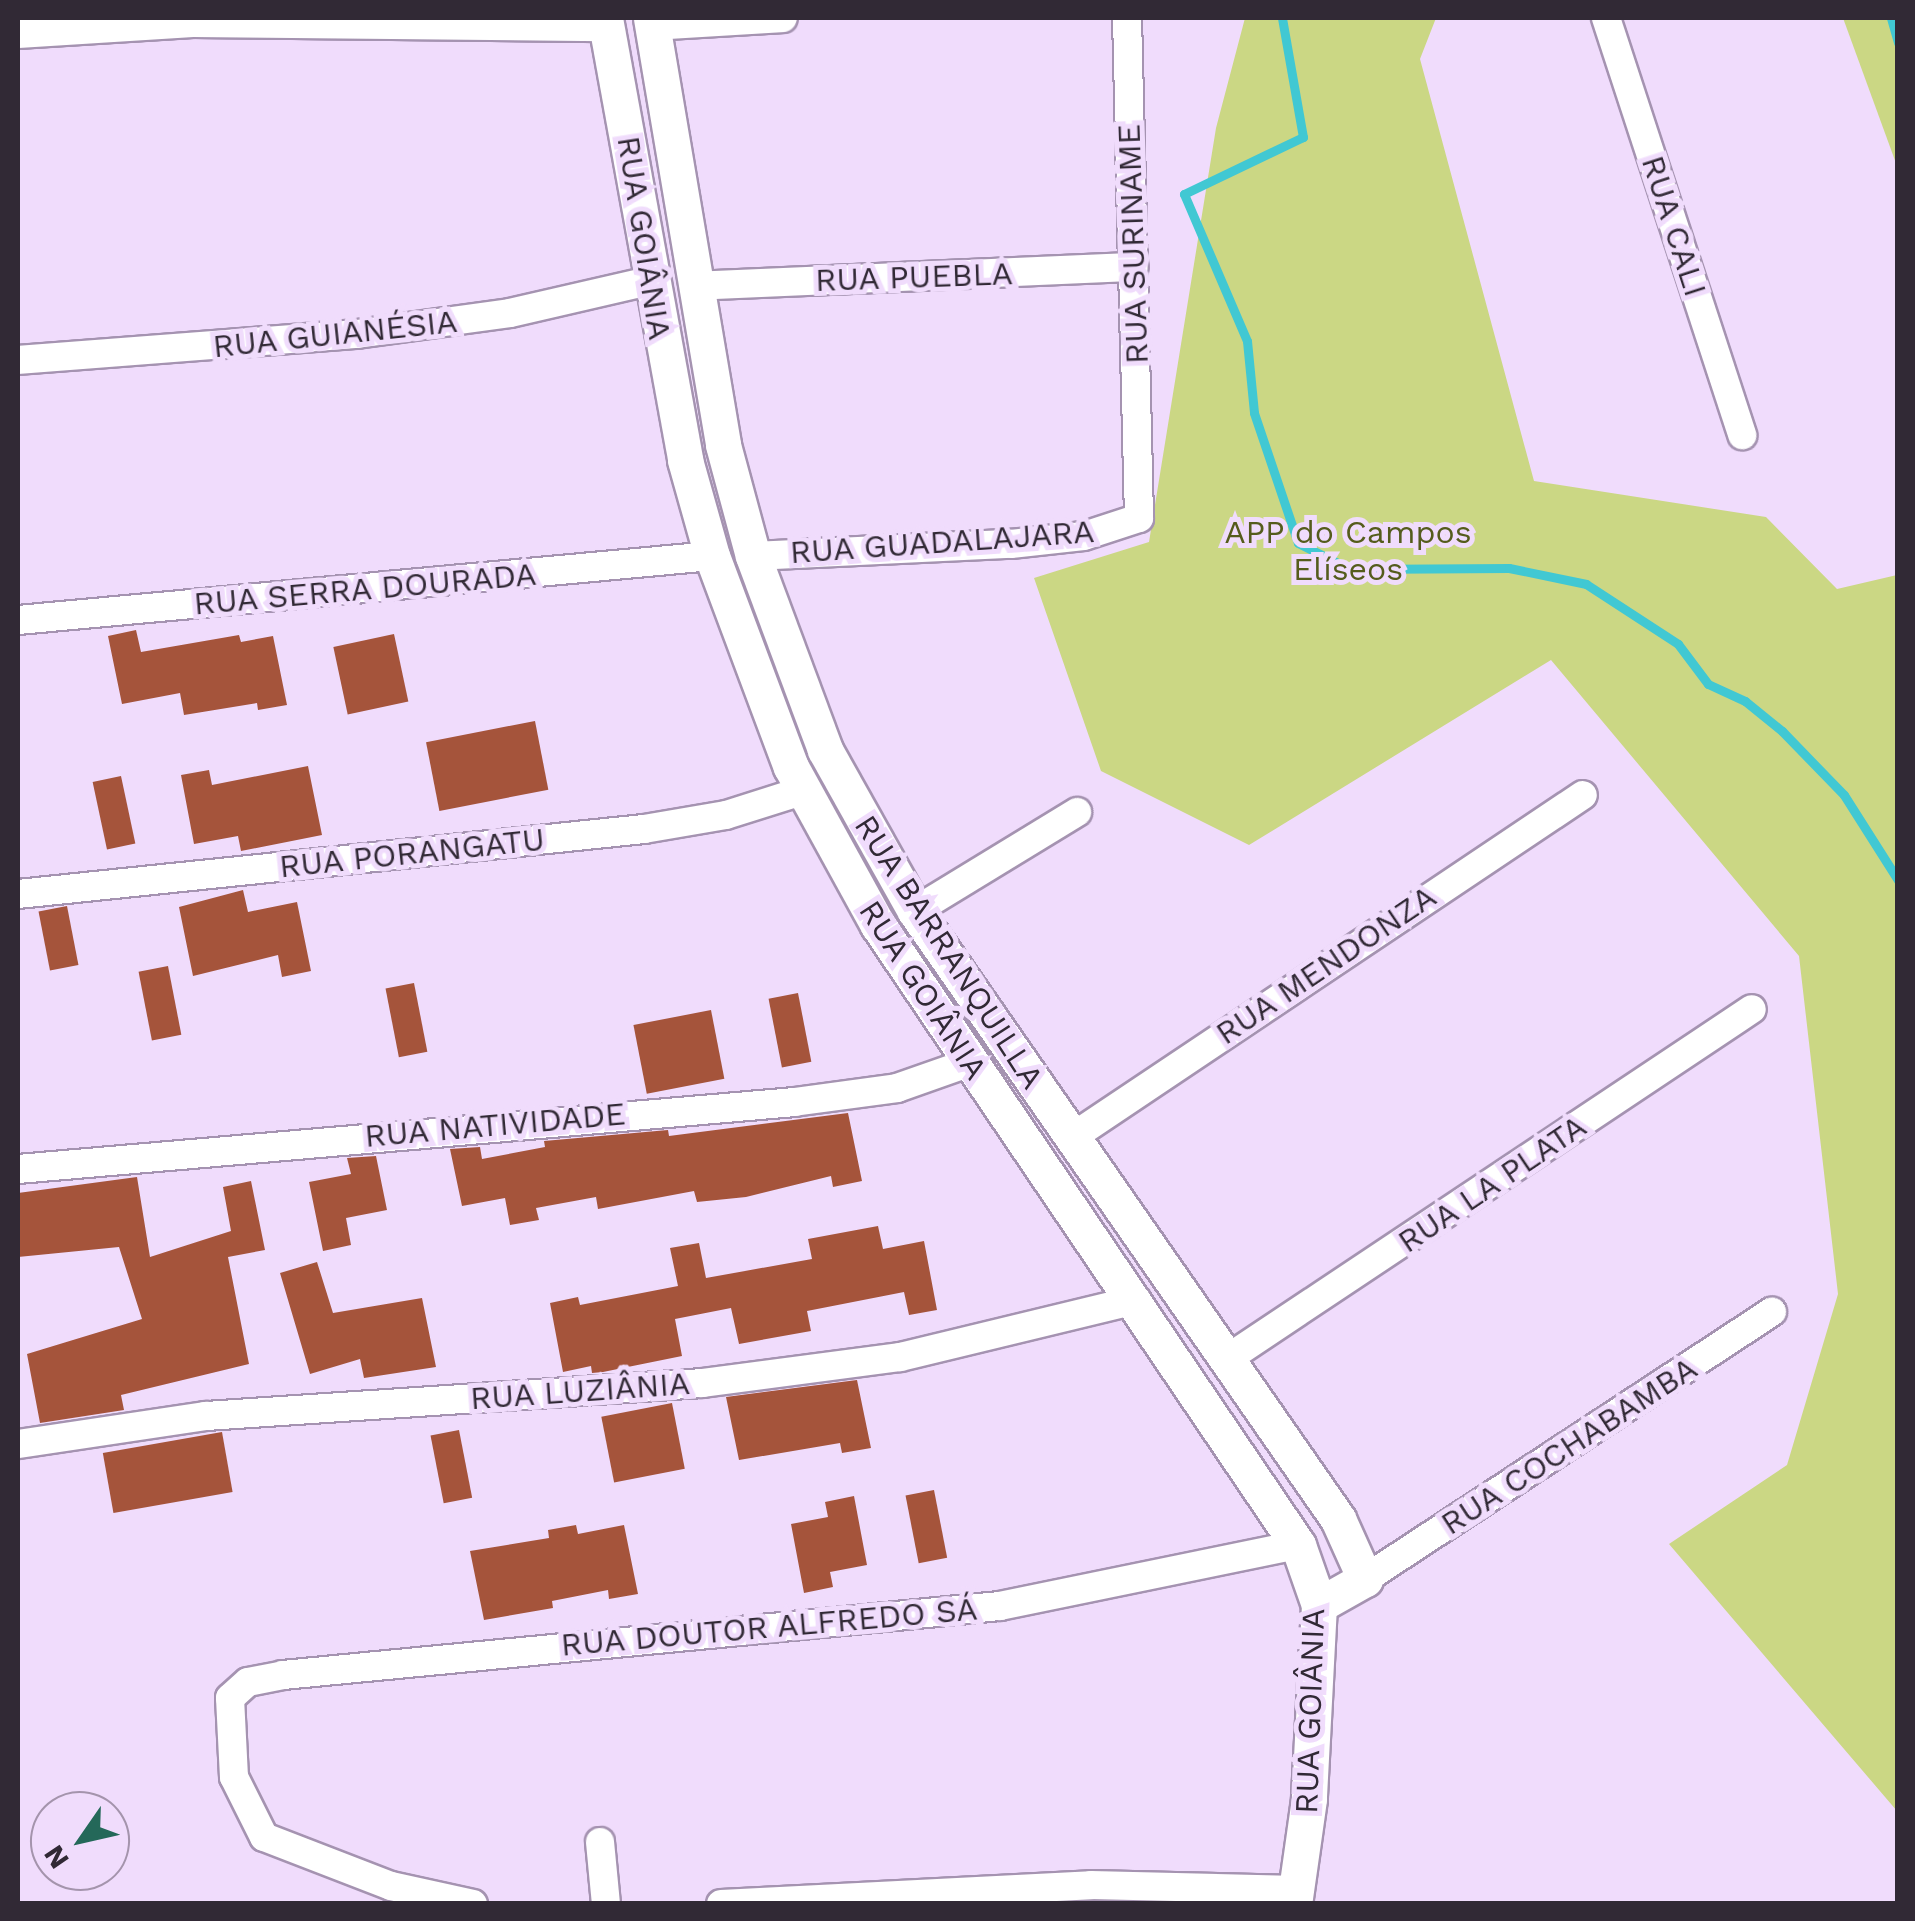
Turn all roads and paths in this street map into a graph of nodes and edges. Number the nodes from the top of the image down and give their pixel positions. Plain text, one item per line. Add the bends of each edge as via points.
1 (783, 18) edge
2 (1127, 18) edge
3 (1606, 18) edge
4 (606, 22) edge
5 (652, 22) edge
6 (18, 34) edge
7 (1134, 267) junction
8 (649, 282) junction
9 (694, 286) junction
10 (18, 360) edge
11 (1742, 435) dead end
12 (1139, 470) joint
13 (712, 556) junction
14 (753, 556) junction
15 (18, 620) edge
16 (825, 750) junction
17 (796, 779) junction
18 (1583, 795) dead end
19 (1077, 812) dead end
20 (18, 894) edge
21 (915, 911) junction
22 (1752, 1010) dead end
23 (968, 1063) junction
24 (1071, 1138) junction
25 (18, 1169) edge
26 (1136, 1300) junction
27 (1772, 1312) dead end
28 (1230, 1357) junction
29 (18, 1444) edge
30 (1298, 1545) junction
31 (1365, 1579) junction
32 (1318, 1605) junction
33 (600, 1842) dead end
34 (1296, 1896) edge
35 (472, 1904) edge
36 (606, 1904) edge
37 (721, 1904) edge

1 - 5 street
2 - 7 street, RUA SURINAME
3 - 11 street, RUA CALI
4 - 6 street via 194,23
4 - 8 street, RUA GOIÂNIA
5 - 9 street, RUA BARRANQUILLA
7 - 9 street, RUA PUEBLA
7 - 12 street, RUA SURINAME
8 - 10 street, RUA GUIANÉSIA via 510,313 356,334
8 - 13 street, RUA GOIÂNIA via 684,460
9 - 14 street, RUA BARRANQUILLA via 723,445
12 - 14 street, RUA GUADALAJARA via 1139,518 1084,536
13 - 15 street, RUA SERRA DOURADA
13 - 17 street, RUA GOIÂNIA
14 - 16 street, RUA BARRANQUILLA
16 - 17 street
16 - 21 street, RUA BARRANQUILLA
17 - 20 street, RUA PORANGATU via 726,815 644,828
17 - 23 street, RUA GOIÂNIA
18 - 24 street, RUA MENDONZA
19 - 21 street
21 - 24 street, RUA BARRANQUILLA
22 - 28 street, RUA LA PLATA
23 - 25 street, RUA NATIVIDADE via 897,1088 794,1102
23 - 26 street, RUA GOIÂNIA
24 - 28 street, RUA BARRANQUILLA
26 - 29 street, RUA LUZIÂNIA via 900,1357 702,1383 206,1416
26 - 30 street, RUA GOIÂNIA
27 - 31 street, RUA COCHABAMBA
28 - 31 street, RUA BARRANQUILLA via 1338,1519
30 - 32 street, RUA GOIÂNIA
30 - 35 street, RUA DOUTOR ALFREDO SÁ via 1000,1606 282,1675 238,1689 226,1708 234,1778 264,1837 391,1886
31 - 32 street
32 - 34 street, RUA GOIÂNIA
33 - 36 street
34 - 37 street via 1091,1885

